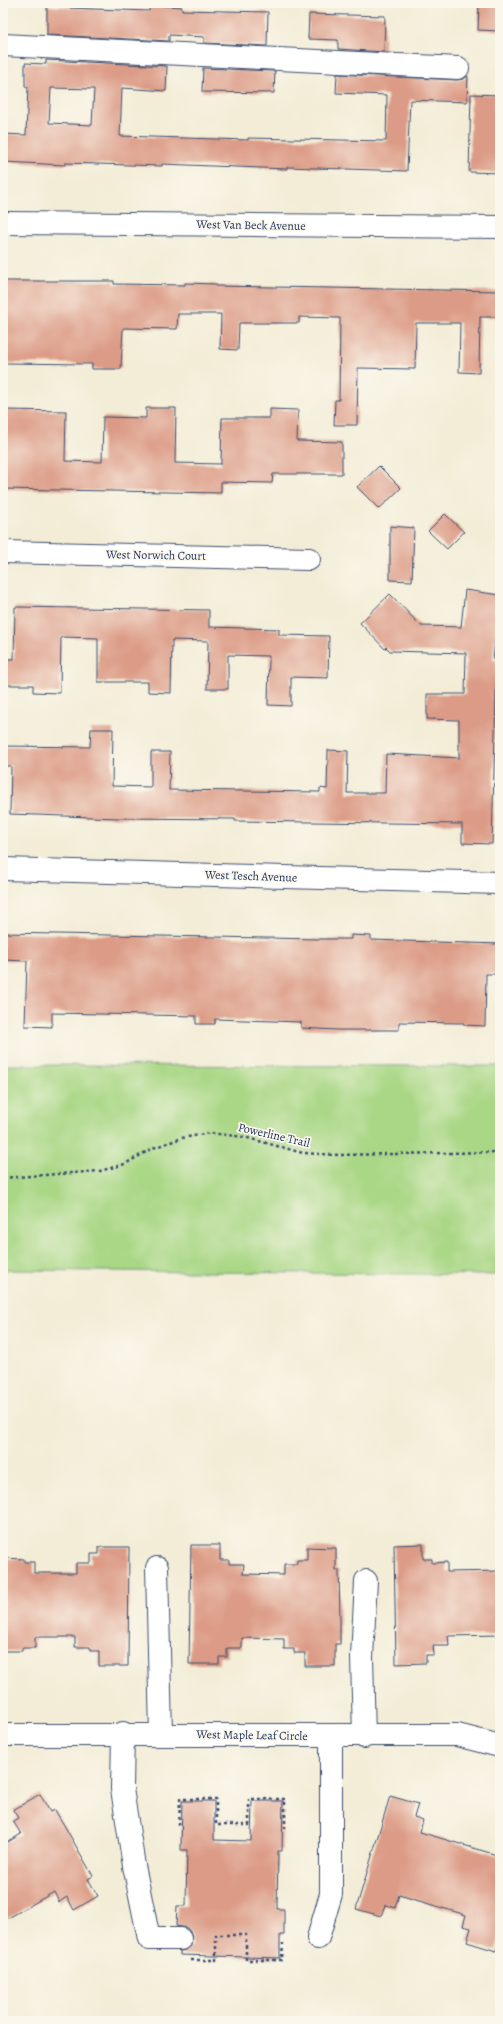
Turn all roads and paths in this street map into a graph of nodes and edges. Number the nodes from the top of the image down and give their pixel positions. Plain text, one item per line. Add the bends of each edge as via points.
1 (3, 45) edge
2 (458, 68) dead end
3 (3, 223) edge
4 (500, 227) edge
5 (3, 552) edge
6 (309, 559) dead end
7 (3, 869) edge
8 (500, 883) edge
9 (500, 1152) edge
10 (3, 1178) edge
11 (157, 1568) dead end
12 (366, 1581) dead end
13 (122, 1734) junction
14 (161, 1734) junction
15 (3, 1735) edge
16 (330, 1736) junction
17 (364, 1737) junction
18 (500, 1746) edge
19 (179, 1825) dead end
20 (285, 1828) dead end
21 (318, 1938) dead end
22 (180, 1940) joint
23 (282, 1943) dead end

1 - 2 street
3 - 4 street, West Van Beck Avenue
5 - 6 street, West Norwich Court
7 - 8 street, West Tesch Avenue
9 - 10 path, Powerline Trail via 324,1154 286,1149 244,1137 210,1133 182,1138 153,1148 125,1164 100,1171
11 - 14 street
12 - 17 street via 362,1657
13 - 14 street, West Maple Leaf Circle
13 - 15 street, West Maple Leaf Circle
13 - 22 street via 122,1789 149,1940
14 - 16 street, West Maple Leaf Circle
16 - 17 street, West Maple Leaf Circle
16 - 21 street via 330,1894
17 - 18 street, West Maple Leaf Circle via 457,1736
19 - 20 path via 180,1799 216,1799 216,1825 249,1825 249,1799 285,1799
22 - 23 path via 179,1960 216,1960 216,1935 246,1935 246,1960 282,1960

